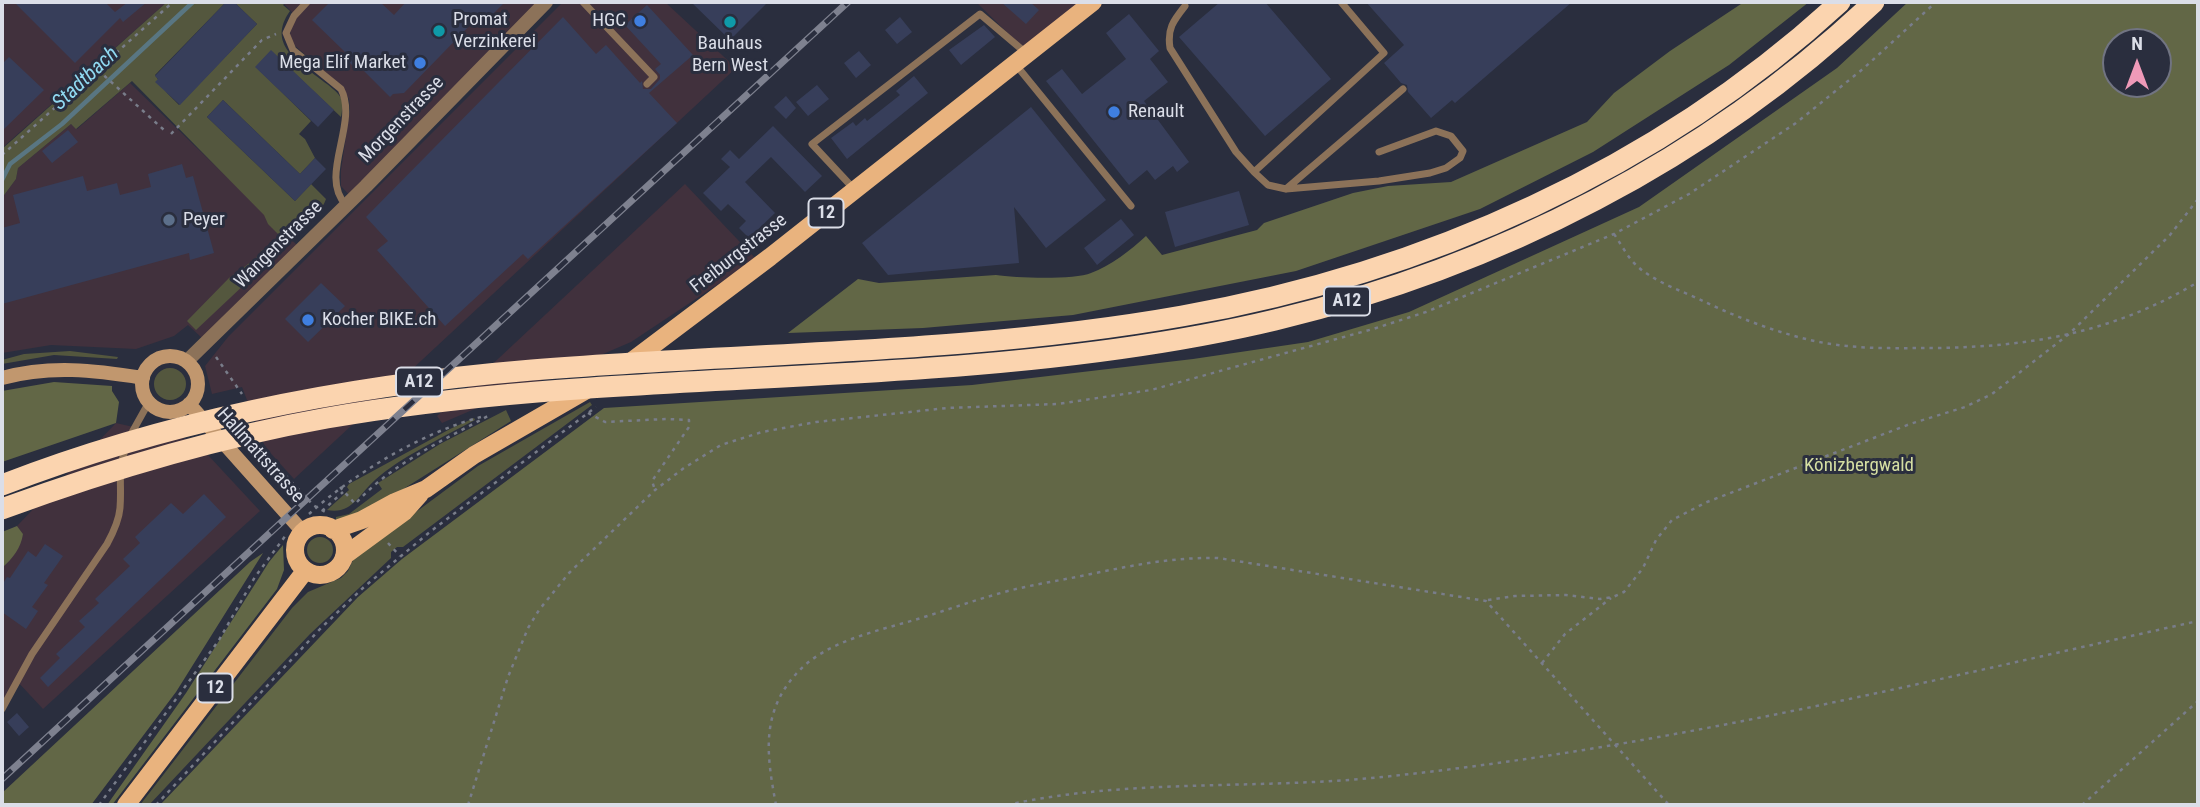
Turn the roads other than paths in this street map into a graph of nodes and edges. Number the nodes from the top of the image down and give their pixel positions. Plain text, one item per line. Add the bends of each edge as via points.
1 (307, 2) edge
2 (546, 2) edge
3 (583, 2) edge
4 (1093, 2) edge
5 (1341, 2) edge
6 (1840, 2) edge
7 (1874, 2) edge
8 (1185, 3) edge
9 (1022, 60) junction
10 (647, 84) dead end
11 (1403, 89) dead end
12 (1379, 152) dead end
13 (1254, 172) junction
14 (855, 189) junction
15 (1286, 189) junction
16 (346, 206) junction
17 (1131, 206) dead end
18 (187, 361) junction
19 (2, 378) edge
20 (143, 378) junction
21 (149, 402) junction
22 (189, 404) junction
23 (2, 485) edge
24 (426, 489) junction
25 (2, 509) edge
26 (333, 522) junction
27 (303, 532) junction
28 (344, 556) junction
29 (305, 570) junction
30 (2, 709) edge
31 (126, 805) edge

1 - 16 lane, Wangenstrasse via 286,33 293,50 341,89 344,97 336,191
2 - 16 street, Morgenstrasse
3 - 10 lane via 654,77
4 - 9 main road, Freiburgstrasse / 12
5 - 13 lane via 1384,54
6 - 23 highway, A12 via 1741,82 1621,160 1506,218 1389,264 1269,298 1138,324 968,342 530,370 365,389 207,420
7 - 25 highway, A12 via 1775,85 1670,158 1593,201 1516,239 1396,286 1273,321 1141,346 955,366 491,396 327,418 168,454
8 - 13 lane via 1168,32 1170,48
9 - 14 main road, Freiburgstrasse / 12
9 - 14 lane via 979,14 812,144
9 - 17 lane
11 - 15 lane
12 - 15 lane via 1436,131 1451,136 1463,151 1460,159 1430,173
13 - 15 lane via 1268,185
14 - 24 main road, Freiburgstrasse / 12 via 635,360 474,455
16 - 18 street, Wangenstrasse
18 - 20 main road via 169,356 157,359
18 - 22 main road via 198,379 197,393
19 - 20 main road via 69,369
20 - 21 main road
21 - 22 main road via 169,412
21 - 30 lane via 121,460 116,527 32,654
22 - 27 main road, Hallmattstrasse
24 - 26 main road, Freiburgstrasse / 12 via 362,520
24 - 28 main road, Freiburgstrasse / 12 via 404,512
26 - 27 main road, 12
26 - 28 main road via 343,541
27 - 29 main road via 295,553
28 - 29 main road, 12 via 328,574
29 - 31 main road, 12

